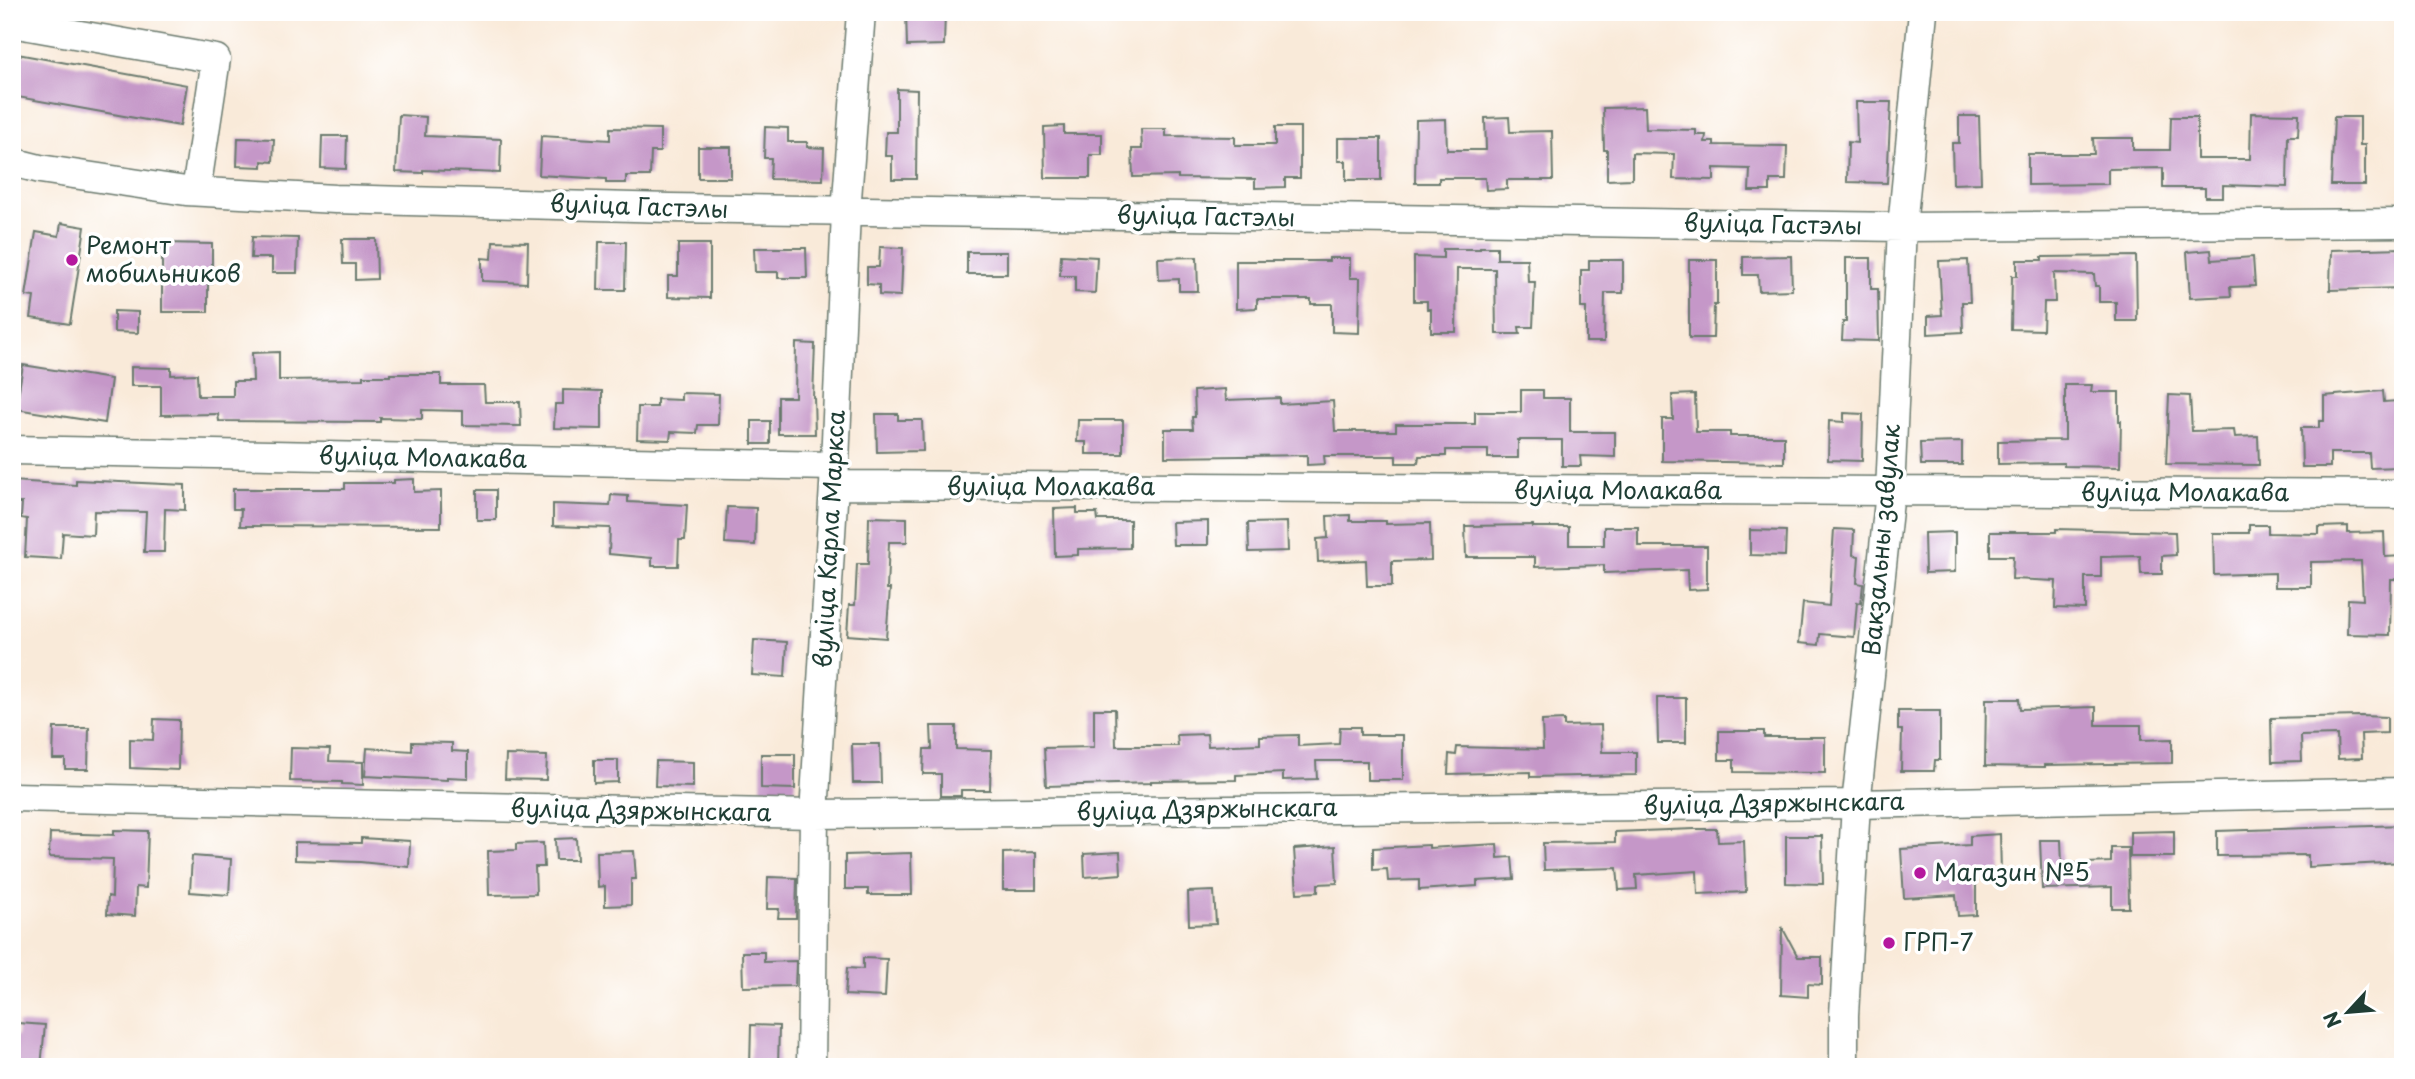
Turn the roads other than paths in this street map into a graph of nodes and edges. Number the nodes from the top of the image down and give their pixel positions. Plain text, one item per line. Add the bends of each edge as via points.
1 (861, 12) edge
2 (1923, 12) edge
3 (12, 23) edge
4 (12, 162) edge
5 (196, 191) junction
6 (846, 212) junction
7 (2403, 223) edge
8 (1902, 227) junction
9 (12, 450) edge
10 (834, 475) junction
11 (1890, 492) junction
12 (2403, 494) edge
13 (2403, 792) edge
14 (12, 797) edge
15 (1856, 804) junction
16 (814, 814) junction
17 (811, 1067) edge
18 (1844, 1067) edge

1 - 6 street, вуліца Карла Маркса
2 - 8 street, Вакзальны завулак
3 - 5 street via 216,59
4 - 5 street, вуліца Гастэлы
5 - 6 street, вуліца Гастэлы via 335,199
6 - 8 street, вуліца Гастэлы
6 - 10 street, вуліца Карла Маркса
7 - 8 street, вуліца Гастэлы
8 - 11 street, Вакзальны завулак
9 - 10 street, вуліца Молакава
10 - 11 street, вуліца Молакава
10 - 16 street, вуліца Карла Маркса
11 - 12 street, вуліца Молакава
11 - 15 street, Вакзальны завулак
13 - 15 street, вуліца Дзяржынскага
14 - 16 street, вуліца Дзяржынскага
15 - 16 street, вуліца Дзяржынскага
15 - 18 street, Вакзальны завулак
16 - 17 street, вуліца Карла Маркса

